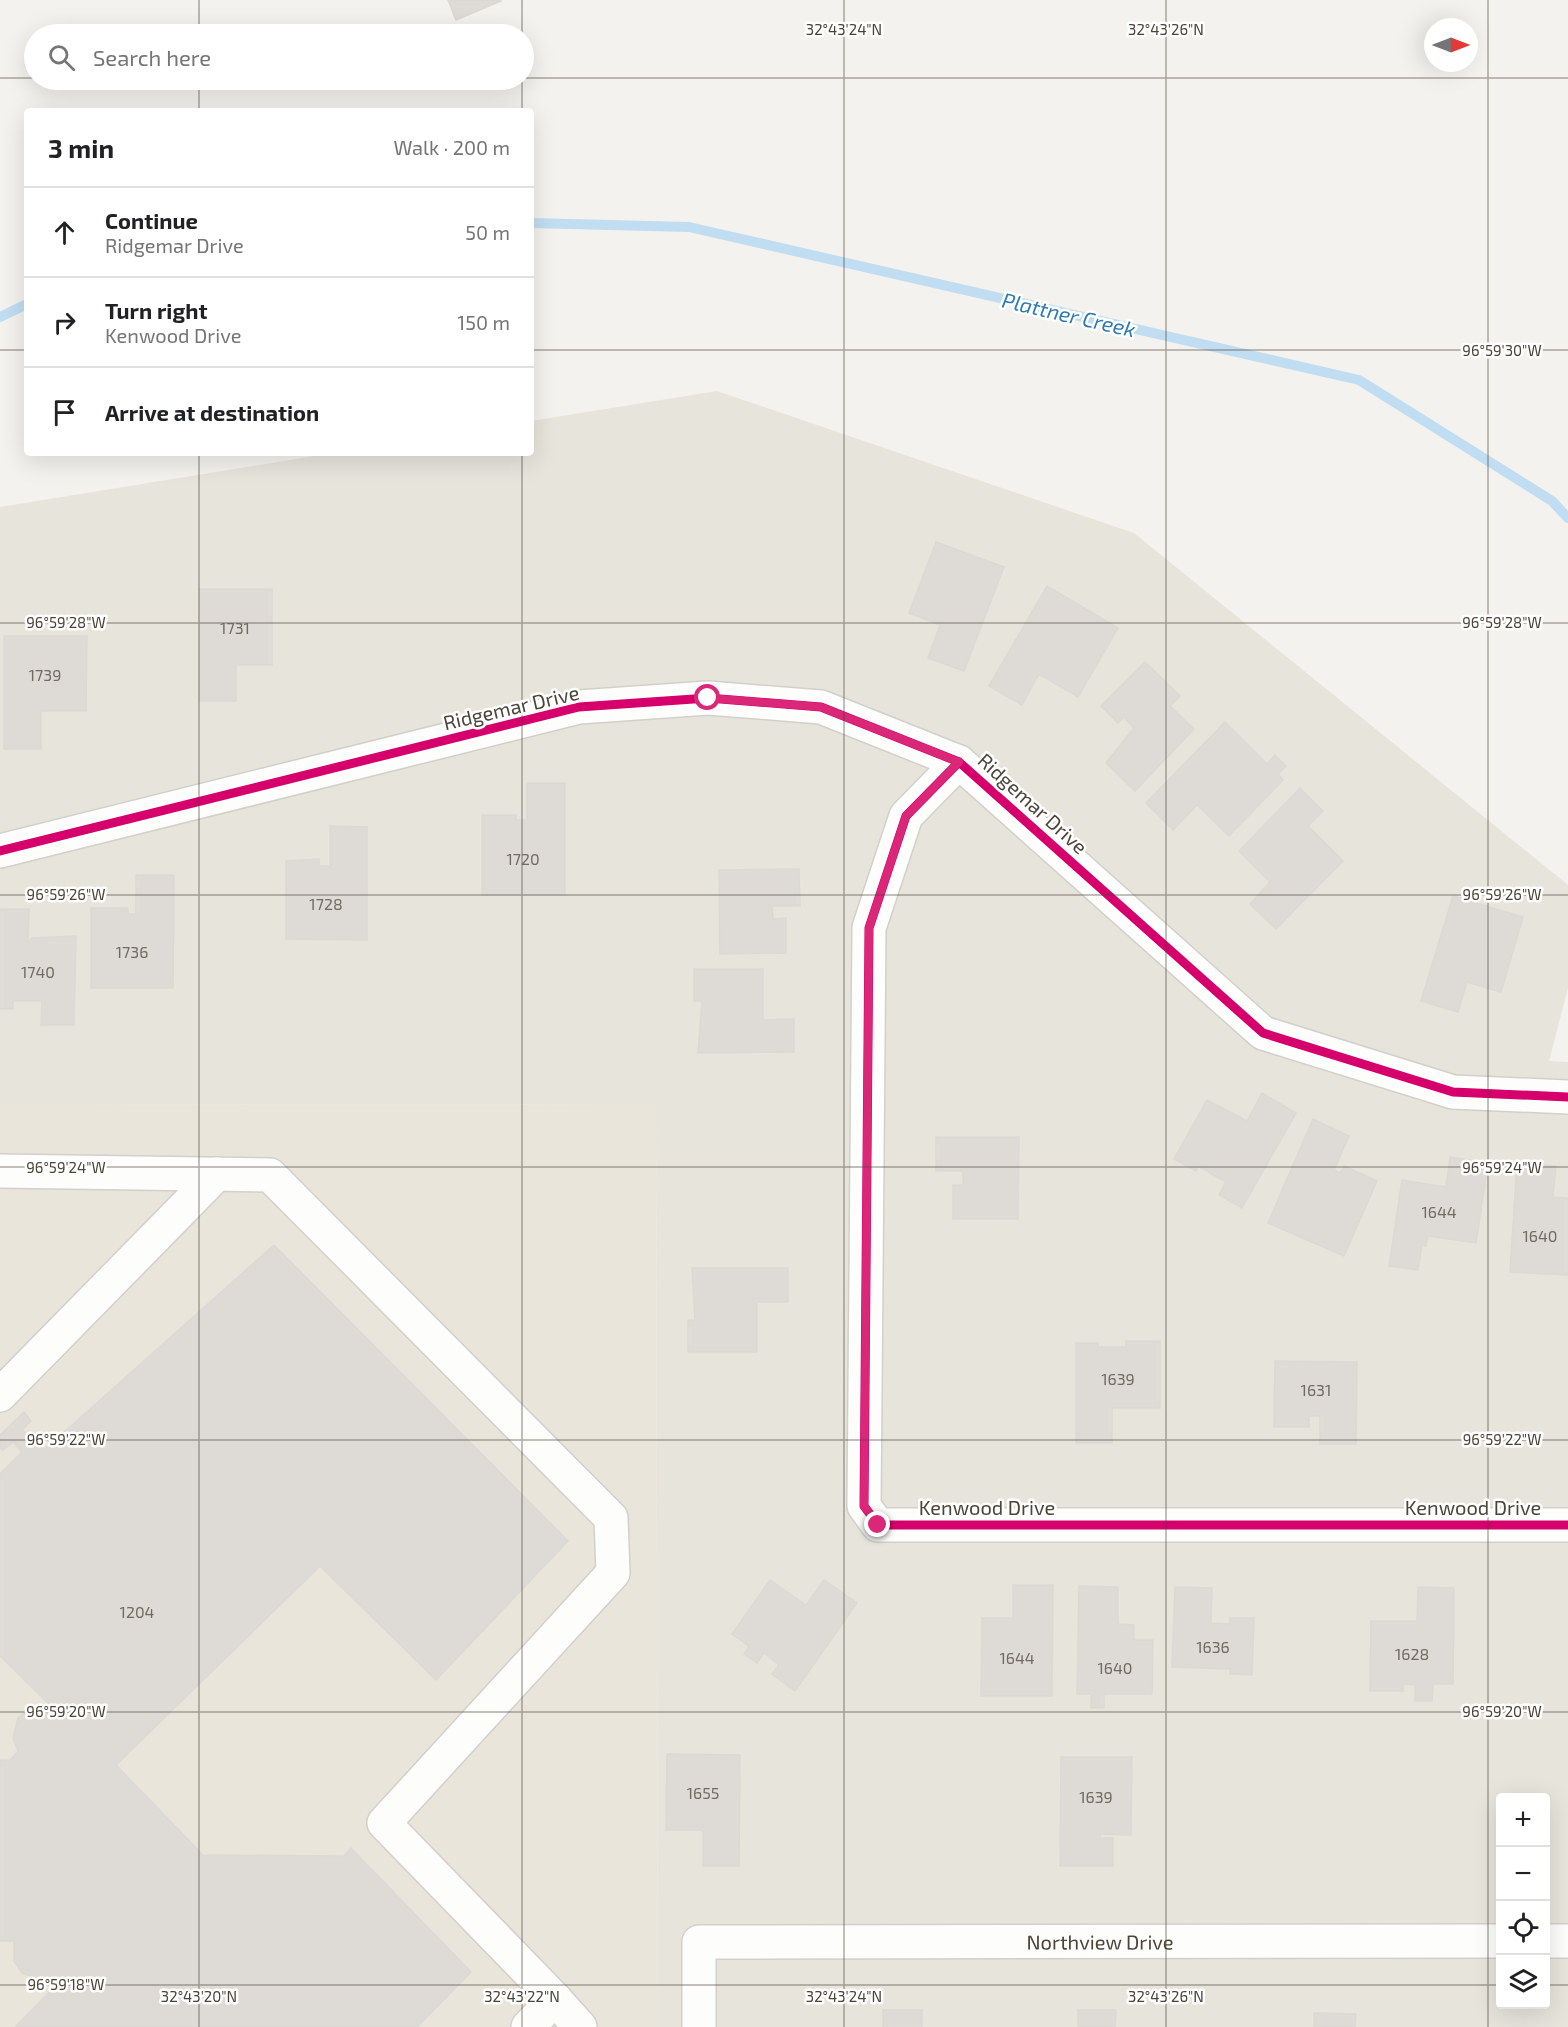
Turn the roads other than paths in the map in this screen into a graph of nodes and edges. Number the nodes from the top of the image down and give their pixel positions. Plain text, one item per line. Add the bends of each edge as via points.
1 (959, 762) junction
2 (0, 852) edge
3 (1568, 1097) edge
4 (0, 1171) edge
5 (217, 1174) junction
6 (0, 1395) edge
7 (1568, 1525) edge
8 (1496, 1941) edge
9 (1550, 1941) edge
10 (1568, 1941) edge
11 (555, 1999) junction
12 (528, 2027) edge
13 (580, 2027) edge
14 (699, 2027) edge

1 - 2 street, Ridgemar Drive via 821,707 708,698 579,707
1 - 3 street, Ridgemar Drive via 1263,1033 1453,1092
1 - 7 street, Kenwood Drive via 906,816 869,928 864,1506 878,1525
4 - 5 street
5 - 6 street
5 - 11 street via 270,1175 611,1518 613,1574 384,1822
8 - 14 street, Northview Drive via 699,1942
9 - 10 street
11 - 12 street
11 - 13 street

